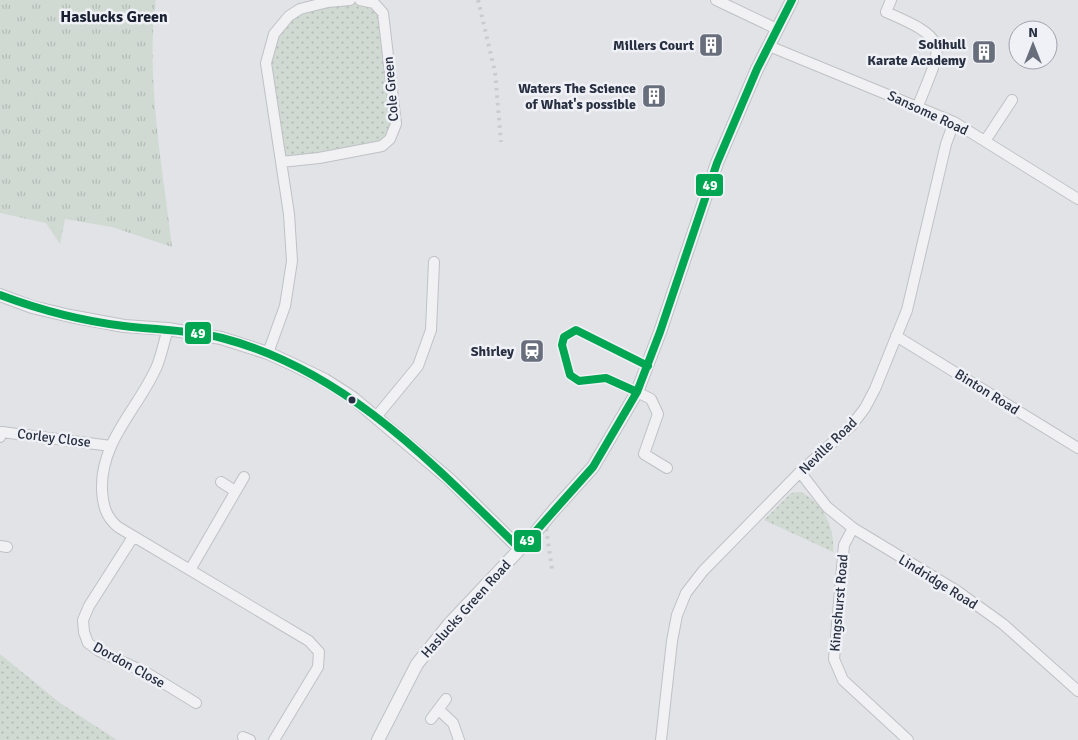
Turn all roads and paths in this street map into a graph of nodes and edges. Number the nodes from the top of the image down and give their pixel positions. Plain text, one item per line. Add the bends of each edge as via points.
1 (350, 0) edge
2 (360, 0) edge
3 (716, 0) edge
4 (792, 0) edge
5 (891, 0) edge
6 (777, 29) junction
7 (769, 46) junction
8 (1012, 100) dead end
9 (918, 106) junction
10 (954, 122) junction
11 (986, 142) junction
12 (281, 162) junction
13 (1078, 199) edge
14 (434, 262) dead end
15 (0, 295) edge
16 (168, 329) junction
17 (896, 336) junction
18 (268, 353) junction
19 (637, 392) junction
20 (376, 417) junction
21 (1, 433) edge
22 (111, 446) junction
23 (1078, 448) edge
24 (667, 468) dead end
25 (800, 472) junction
26 (244, 477) dead end
27 (221, 482) dead end
28 (235, 492) junction
29 (852, 528) junction
30 (133, 537) junction
31 (520, 549) junction
32 (190, 570) junction
33 (1078, 690) edge
34 (446, 700) dead end
35 (196, 703) dead end
36 (439, 710) junction
37 (431, 719) dead end
38 (274, 740) edge
39 (378, 740) edge
40 (458, 740) edge
41 (661, 740) edge
42 (908, 740) edge

1 - 12 street via 300,9 289,16 274,34 266,63
2 - 12 street, Cole Green via 374,3 383,13 396,124 390,138 382,146
3 - 6 street
4 - 6 street, Haslucks Green Road
5 - 9 street via 886,12 928,33 938,46 936,60
6 - 7 street, Haslucks Green Road
7 - 9 street, Sansome Road
7 - 19 street, Haslucks Green Road via 717,163
8 - 11 street
9 - 10 street, Sansome Road
10 - 11 street, Sansome Road
10 - 17 street, Neville Road via 907,310
11 - 13 street, Sansome Road
12 - 18 street via 292,261 285,306
14 - 20 street via 431,330 418,366
15 - 16 street via 70,316 145,329
16 - 18 street via 220,338
16 - 22 street via 157,366
17 - 23 street, Binton Road
17 - 25 street, Neville Road via 865,408
18 - 20 street via 343,391
19 - 24 street via 651,399 658,414 644,454
19 - 31 street, Haslucks Green Road, bridge via 593,466
20 - 31 street via 449,480
21 - 22 street, Corley Close
22 - 30 street via 102,475 103,503 112,522
25 - 29 street, Lindridge Road via 827,507
25 - 41 street, Neville Road via 703,571 686,593 672,640
26 - 28 street
27 - 28 street
28 - 32 street
29 - 33 street, Lindridge Road via 956,591 1003,624
29 - 42 street, Kingshurst Road via 844,545 835,665 843,680
30 - 32 street
30 - 35 street, Dordon Close via 82,620 88,643
31 - 39 street, Haslucks Green Road via 417,664
32 - 38 street via 309,641 319,652 318,667
34 - 36 street
36 - 37 street
36 - 40 street via 453,723

